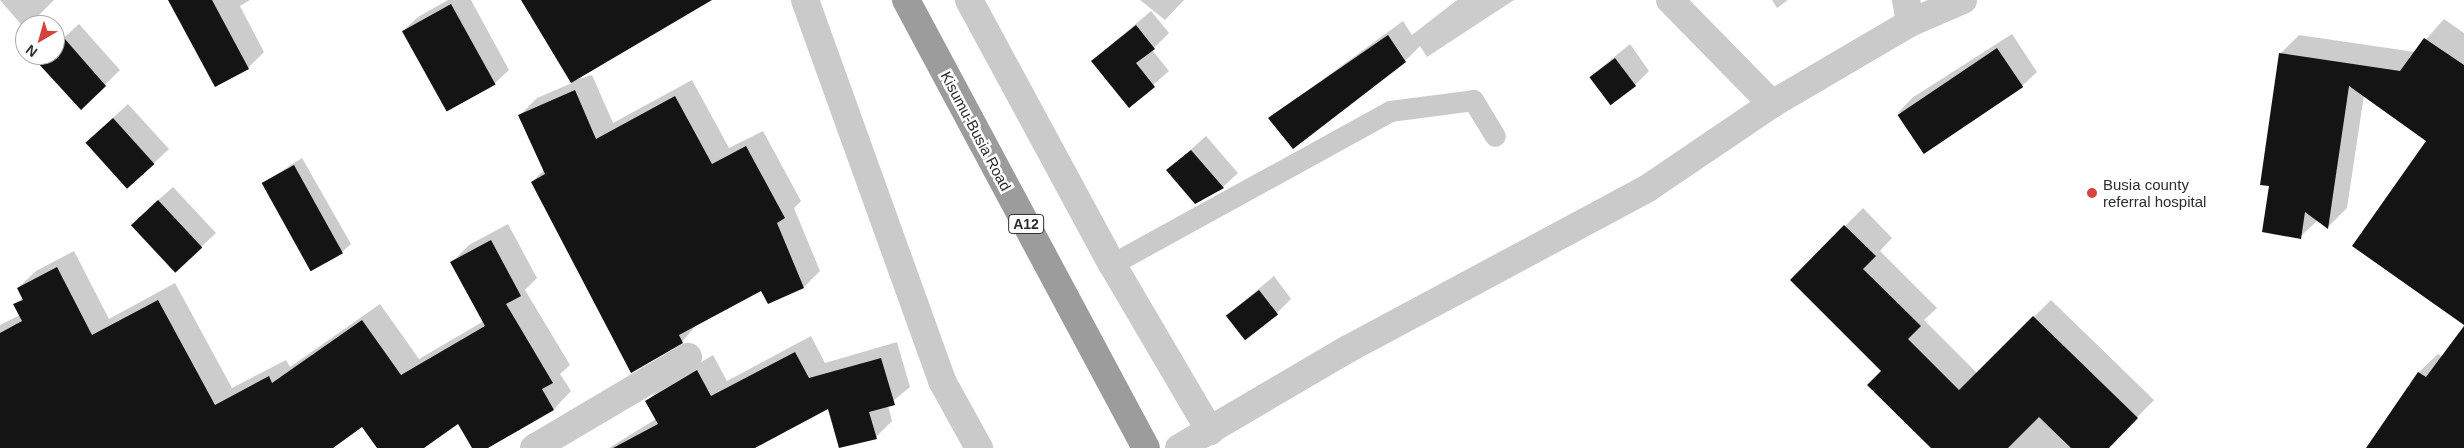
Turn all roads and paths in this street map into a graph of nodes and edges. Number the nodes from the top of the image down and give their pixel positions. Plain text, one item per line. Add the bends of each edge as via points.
1 (805, 0) edge
2 (906, 0) edge
3 (969, 0) edge
4 (1670, 0) edge
5 (1963, 0) edge
6 (1908, 12) edge
7 (1772, 104) junction
8 (1495, 136) dead end
9 (1112, 264) junction
10 (688, 357) dead end
11 (1210, 431) junction
12 (534, 448) edge
13 (979, 448) edge
14 (1146, 448) edge
15 (1179, 448) edge

1 - 13 street via 942,381
2 - 14 highway, Kisumu-Busia Road / A12
3 - 9 street
4 - 7 street
5 - 6 street
6 - 7 street
7 - 11 street via 1648,188 1348,349
8 - 9 lane via 1473,100 1390,111
9 - 11 street
10 - 12 street
11 - 15 street

